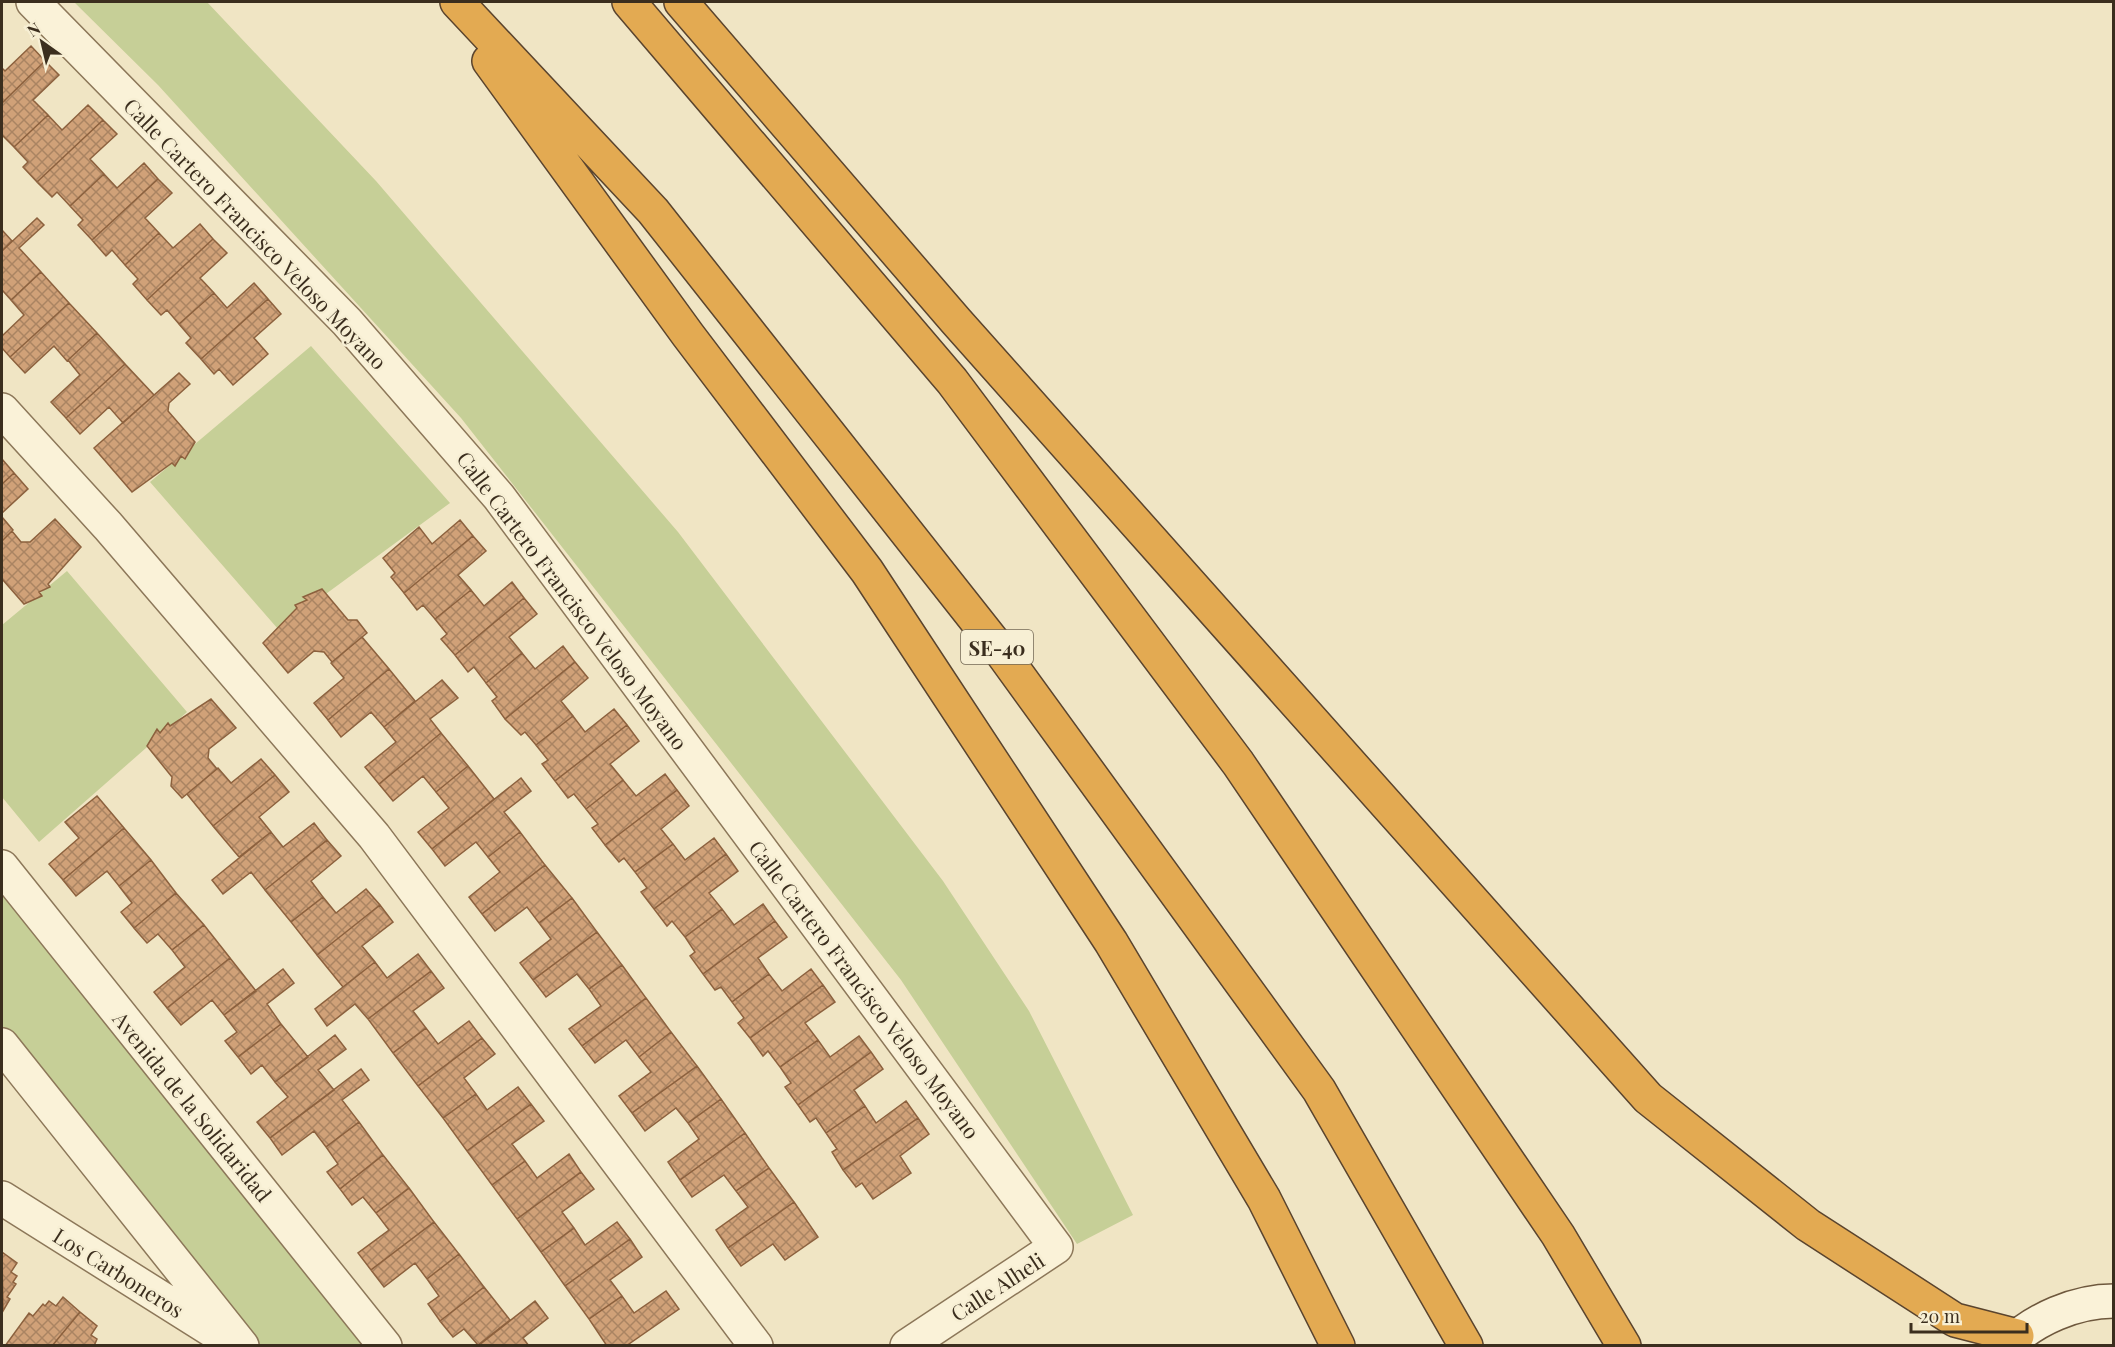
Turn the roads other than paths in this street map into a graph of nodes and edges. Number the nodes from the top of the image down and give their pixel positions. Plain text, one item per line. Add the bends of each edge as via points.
1 (33, 2) edge
2 (446, 2) edge
3 (457, 2) edge
4 (629, 2) edge
5 (681, 2) edge
6 (2, 410) edge
7 (2, 867) edge
8 (2, 1045) edge
9 (2, 1198) edge
10 (1056, 1247) joint
11 (2114, 1300) edge
12 (2012, 1341) edge
13 (240, 1346) edge
14 (385, 1346) edge
15 (756, 1346) edge
16 (907, 1346) edge
17 (1338, 1346) edge
18 (1466, 1346) edge
19 (1624, 1346) edge

1 - 10 street, Calle Cartero Francisco Veloso Moyano via 346,322 499,497
2 - 17 highway via 688,335 867,571 1111,942 1264,1198
3 - 18 highway, SE-40 via 653,211 1002,653 1319,1090
4 - 19 highway via 952,381 1238,763 1558,1235
5 - 12 highway via 956,321 1647,1098 1808,1225 1954,1320
6 - 15 street via 108,526 374,836
7 - 14 street, Avenida de la Solidaridad
8 - 13 street
9 - 13 street, Los Carboneros
10 - 16 street, Calle Alheli
11 - 12 street via 2055,1313

